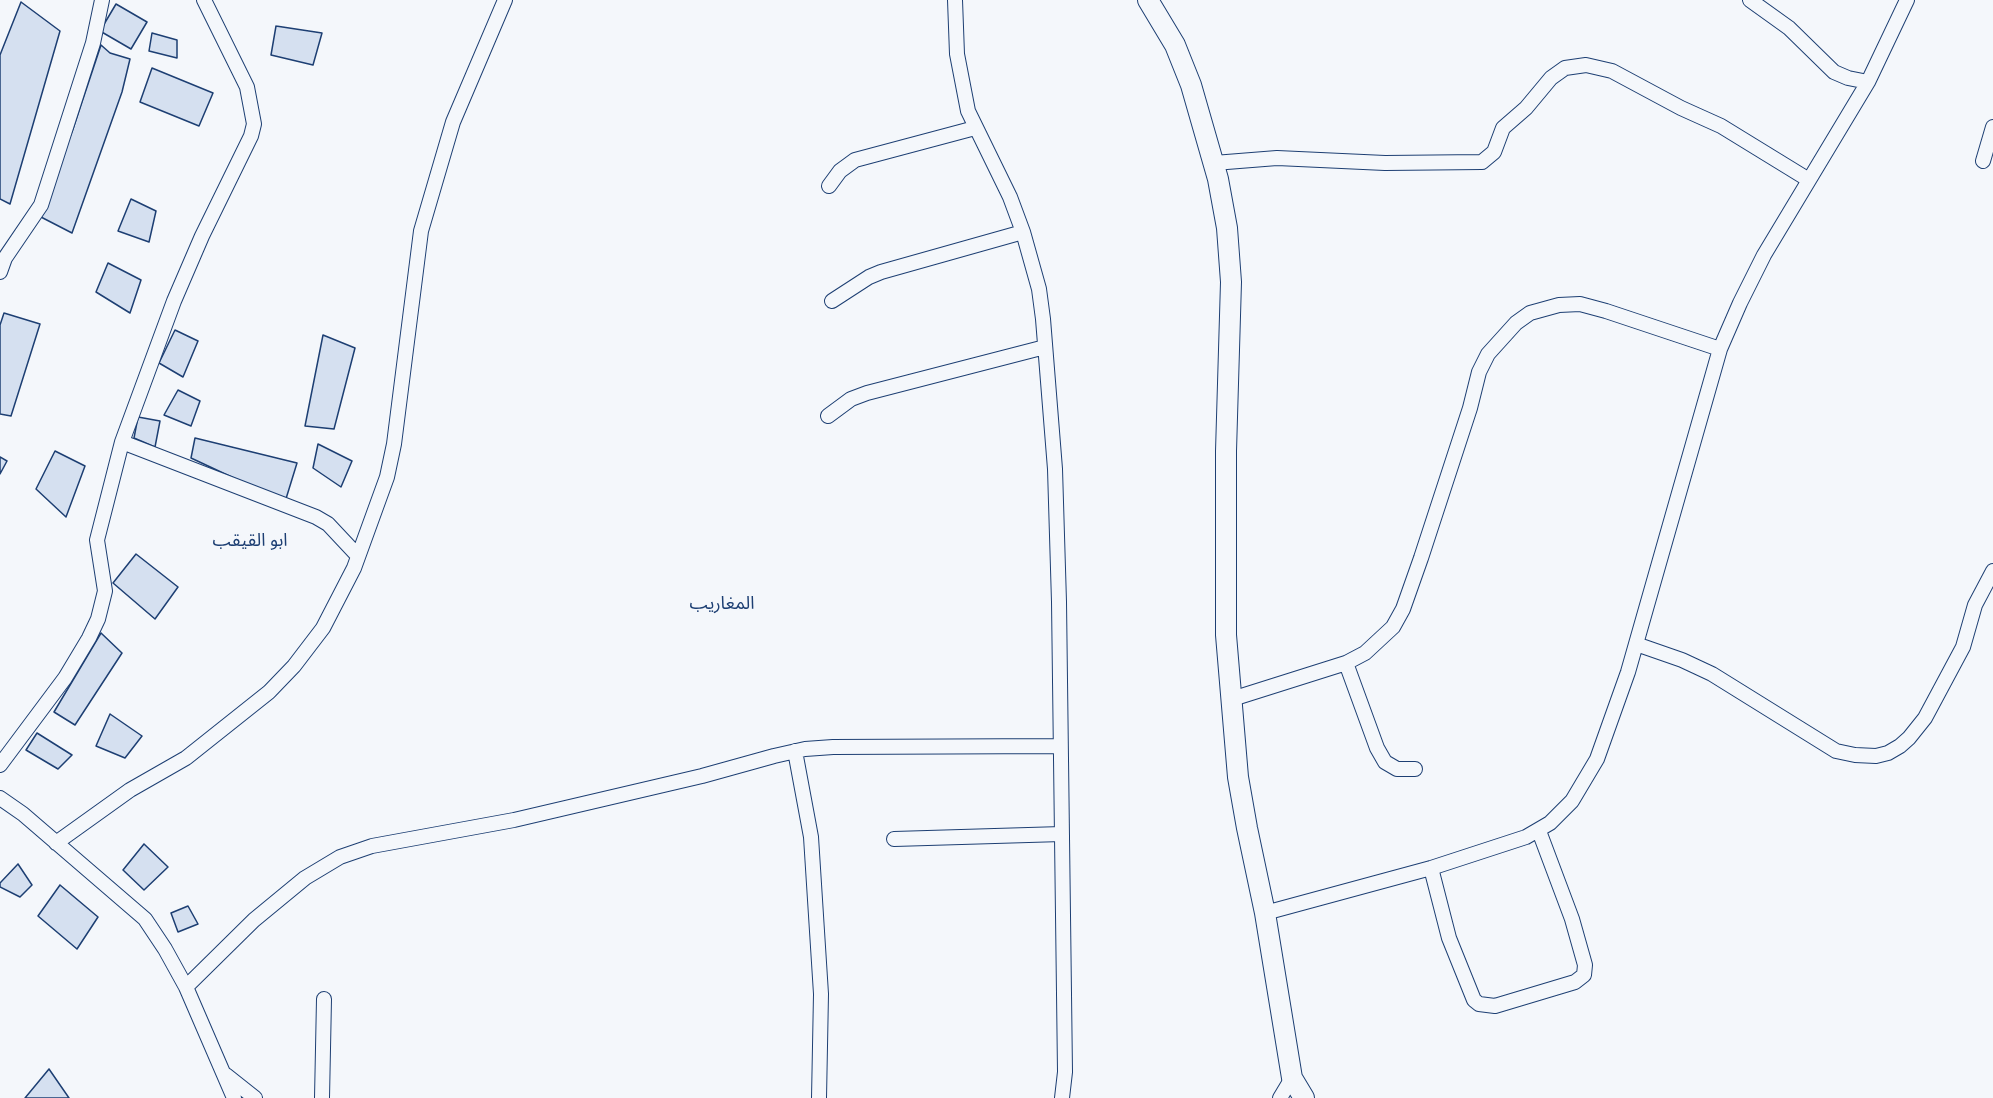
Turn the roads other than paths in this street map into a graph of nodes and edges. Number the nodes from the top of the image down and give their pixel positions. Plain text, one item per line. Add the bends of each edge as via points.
1 (102, 0) edge
2 (204, 0) edge
3 (505, 0) edge
4 (955, 0) edge
5 (1149, 0) edge
6 (1750, 0) edge
7 (1907, 0) edge
8 (1868, 82) junction
9 (1993, 127) edge
10 (975, 128) junction
11 (1983, 161) dead end
12 (1214, 164) junction
13 (1809, 180) junction
14 (829, 186) dead end
15 (1023, 232) junction
16 (0, 272) edge
17 (832, 301) dead end
18 (1045, 347) junction
19 (1720, 349) junction
20 (828, 416) dead end
21 (122, 442) junction
22 (358, 556) junction
23 (1993, 571) edge
24 (1636, 644) junction
25 (1346, 663) junction
26 (1232, 699) junction
27 (1060, 746) junction
28 (795, 751) junction
29 (0, 765) edge
30 (1415, 769) dead end
31 (0, 798) edge
32 (1539, 831) junction
33 (1062, 834) junction
34 (894, 839) dead end
35 (56, 843) junction
36 (1431, 868) junction
37 (1265, 913) junction
38 (186, 987) junction
39 (324, 999) dead end
40 (224, 1074) junction
41 (1292, 1078) junction
42 (234, 1098) edge
43 (255, 1098) edge
44 (322, 1098) edge
45 (819, 1098) edge
46 (1062, 1098) edge
47 (1280, 1098) edge
48 (1304, 1098) edge

1 - 16 street via 93,43 41,205 5,258
2 - 21 street via 247,87 254,124 174,301
3 - 22 street via 453,122 423,222 394,444 379,501
4 - 10 street via 957,54 963,92
5 - 12 street via 1175,45 1191,85
6 - 8 street via 1789,28 1834,72
7 - 8 street
8 - 13 street
9 - 11 street
10 - 14 street via 855,160
10 - 15 street via 1006,188
12 - 13 street via 1277,158 1482,162 1494,152 1503,128 1551,78 1565,68 1586,65 1612,71 1721,126
12 - 26 street via 1226,220 1230,271 1226,635
13 - 19 street via 1764,255
15 - 17 street via 881,272
15 - 18 street via 1039,289
18 - 20 street via 867,393
18 - 27 street via 1055,469
19 - 24 street
19 - 25 street via 1580,304 1540,310 1516,323 1488,354 1479,372 1403,609 1381,640
21 - 22 street via 316,517 328,524
21 - 29 street via 97,540 105,591 103,605 65,678
22 - 35 street via 323,628 269,692 186,758 130,790
23 - 24 street via 1975,606 1963,646 1925,718 1900,747 1876,756 1836,751 1712,674
24 - 32 street via 1597,759 1572,801
25 - 26 street
25 - 30 street via 1385,762 1397,769
26 - 37 street via 1238,777
27 - 28 street via 833,747
27 - 33 street
28 - 38 street via 514,820 372,846 340,857 281,897
28 - 45 street via 811,837 821,994
31 - 35 street
32 - 36 street
32 - 36 street via 1585,965 1584,975 1575,982 1495,1006 1479,1004 1449,938
33 - 34 street
33 - 46 street
35 - 38 street via 145,919
36 - 37 street
37 - 41 street
38 - 40 street
39 - 44 street
40 - 42 street
40 - 43 street
41 - 47 street
41 - 48 street

